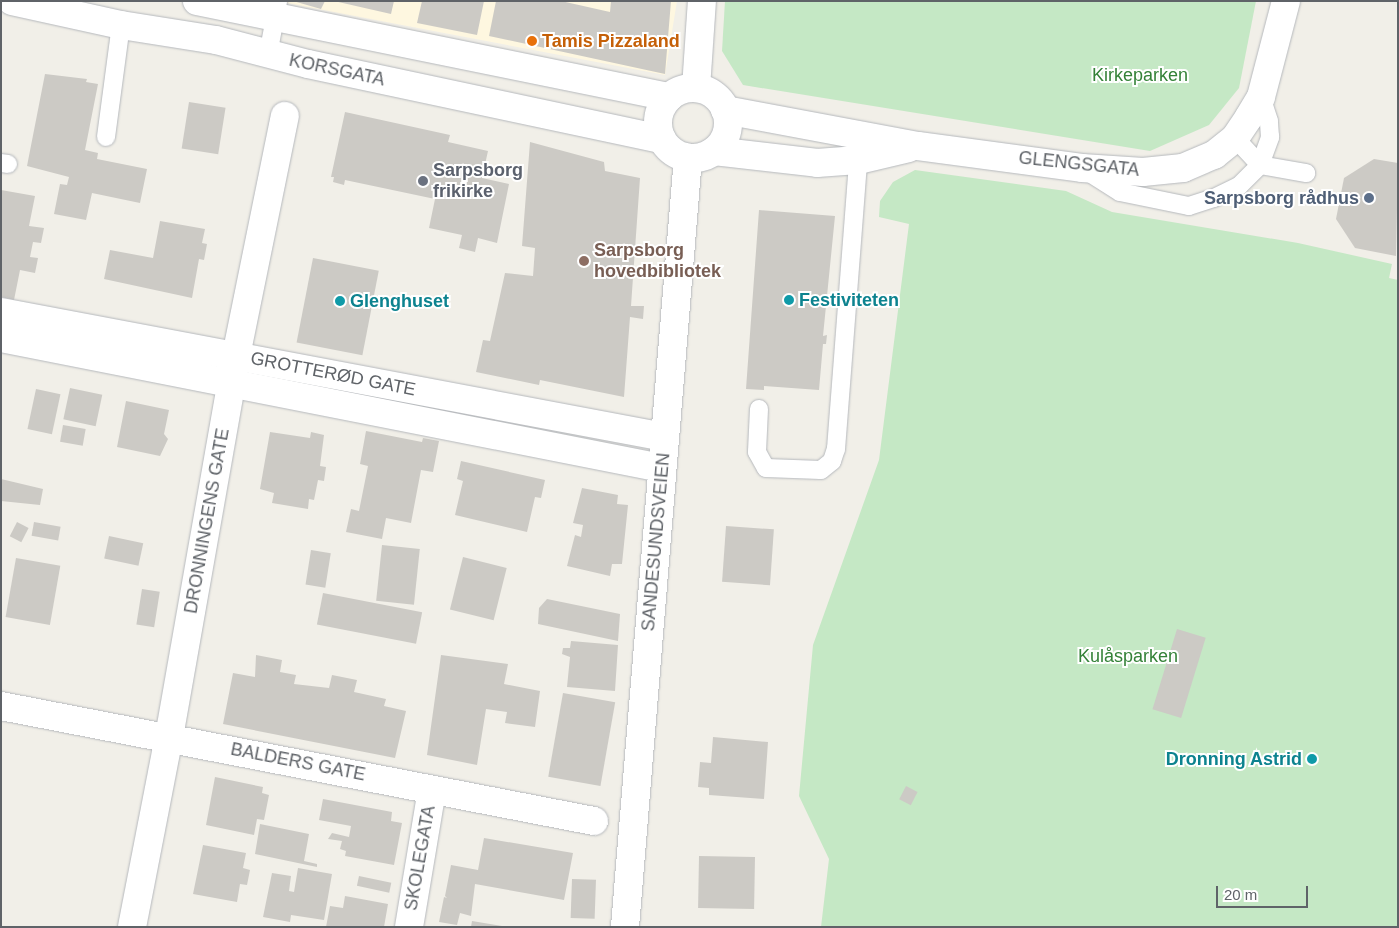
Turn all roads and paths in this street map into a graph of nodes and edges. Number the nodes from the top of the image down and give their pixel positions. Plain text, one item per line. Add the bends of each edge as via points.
1 (12, 1) edge
2 (197, 1) edge
3 (702, 1) edge
4 (1286, 1) edge
5 (277, 9) edge
6 (121, 25) junction
7 (268, 55) junction
8 (696, 88) junction
9 (669, 96) junction
10 (1261, 97) junction
11 (726, 110) junction
12 (285, 116) dead end
13 (106, 137) dead end
14 (1235, 138) junction
15 (662, 140) junction
16 (918, 146) junction
17 (714, 151) junction
18 (688, 158) junction
19 (858, 160) junction
20 (1260, 164) junction
21 (1082, 168) junction
22 (1306, 173) dead end
23 (1, 312) edge
24 (1, 338) edge
25 (236, 356) junction
26 (231, 384) junction
27 (759, 409) dead end
28 (664, 437) junction
29 (661, 468) junction
30 (1, 706) edge
31 (170, 737) junction
32 (432, 790) junction
33 (594, 821) dead end
34 (132, 927) edge
35 (408, 927) edge
36 (625, 927) edge

1 - 6 street, KORSGATA
2 - 5 street
3 - 8 street
4 - 10 street, GLENGSGATA
5 - 7 lane
5 - 9 street
6 - 7 street, KORSGATA via 216,40
6 - 13 lane
7 - 15 street, KORSGATA
8 - 9 street via 686,88
8 - 11 street via 714,95
9 - 15 street via 658,116
10 - 14 street, GLENGSGATA
10 - 20 lane via 1269,121 1270,137
11 - 16 street, GLENGSGATA
11 - 17 street via 726,133
12 - 25 street, DRONNINGENS GATE
14 - 20 lane
14 - 21 street, GLENGSGATA via 1214,155 1183,168 1144,172
15 - 18 street via 677,155
16 - 19 street, GLENGSGATA
16 - 21 street, GLENGSGATA
17 - 18 street via 706,156
17 - 19 street, GLENGSGATA via 817,163
18 - 28 street, SANDESUNDSVEIEN
19 - 27 lane via 836,449 832,461 820,470 766,468 757,452
20 - 21 lane via 1240,186 1189,206 1120,192
20 - 22 lane
23 - 25 street, GROTTERØD GATE
24 - 26 street, GROTTERØD GATE
25 - 26 street, DRONNINGENS GATE
25 - 28 street, GROTTERØD GATE
26 - 29 street, GROTTERØD GATE
26 - 31 street, DRONNINGENS GATE
28 - 29 street, SANDESUNDSVEIEN
29 - 36 street, SANDESUNDSVEIEN
30 - 31 street, BALDERS GATE
31 - 32 street, BALDERS GATE
31 - 34 street, DRONNINGENS GATE
32 - 33 street, BALDERS GATE
32 - 35 street, SKOLEGATA

